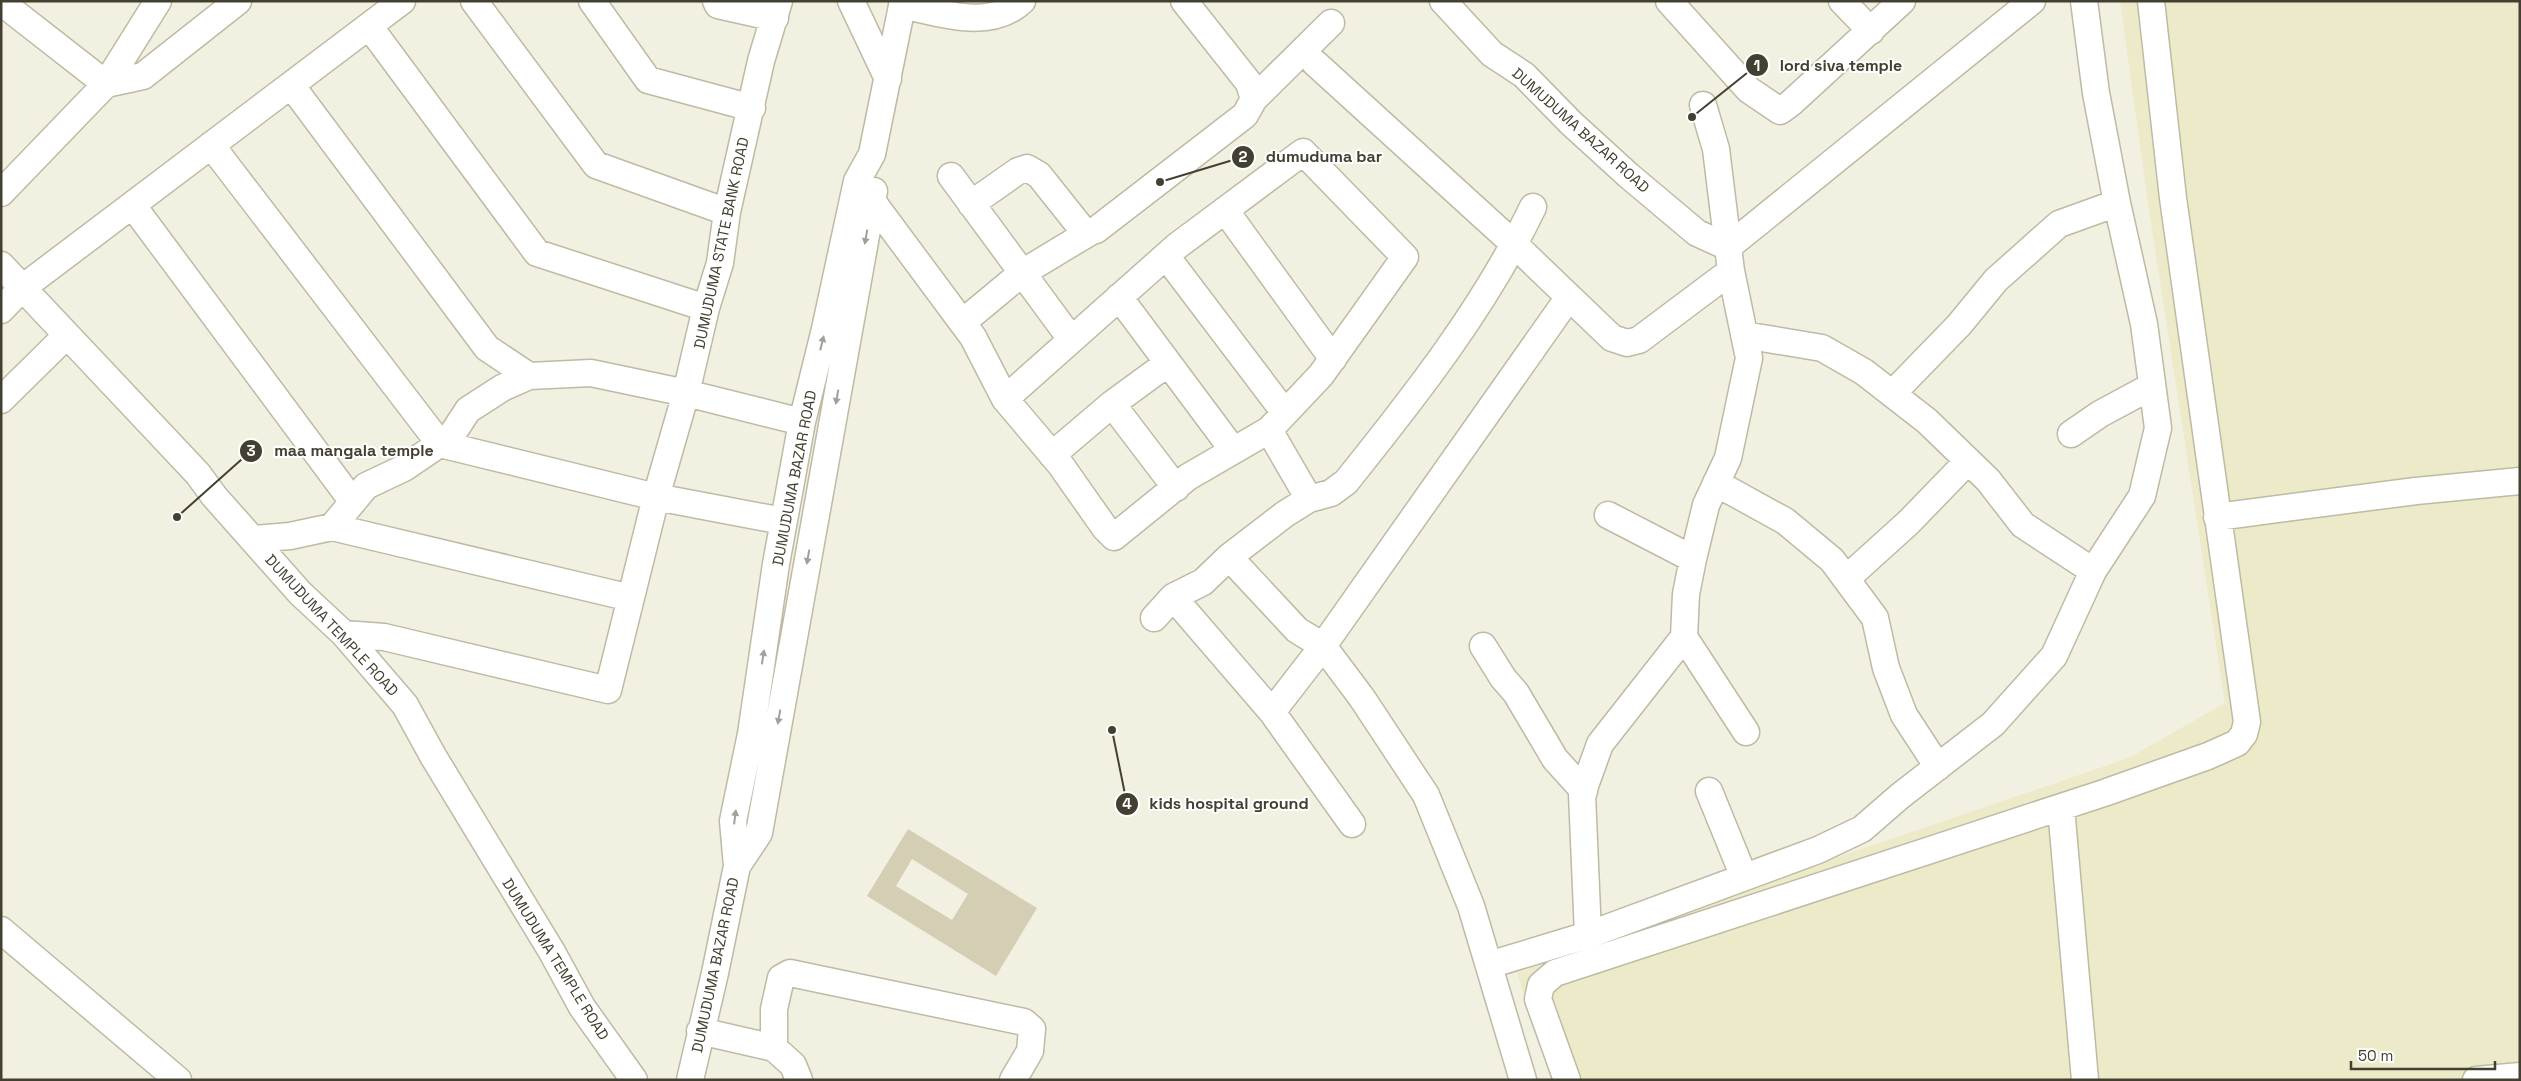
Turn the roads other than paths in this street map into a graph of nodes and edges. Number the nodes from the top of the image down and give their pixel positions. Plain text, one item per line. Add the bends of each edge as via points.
1 (158, 1) edge
2 (238, 1) edge
3 (402, 1) edge
4 (474, 1) edge
5 (592, 1) edge
6 (716, 1) edge
7 (851, 1) edge
8 (1022, 1) edge
9 (1184, 1) edge
10 (1443, 1) edge
11 (1669, 1) edge
12 (1842, 1) edge
13 (1902, 1) edge
14 (2032, 1) edge
15 (2084, 1) edge
16 (2151, 1) edge
17 (1, 2) edge
18 (903, 3) edge
19 (777, 10) edge
20 (976, 10) edge
21 (1331, 23) dead end
22 (369, 26) junction
23 (1871, 31) junction
24 (1315, 63) dead end
25 (888, 79) junction
26 (106, 84) junction
27 (291, 85) junction
28 (1254, 99) junction
29 (1703, 105) dead end
30 (752, 108) junction
31 (211, 145) junction
32 (872, 154) junction
33 (950, 176) dead end
34 (1, 193) edge
35 (872, 201) junction
36 (2117, 203) junction
37 (971, 204) junction
38 (133, 206) junction
39 (1533, 208) dead end
40 (1225, 210) junction
41 (727, 212) junction
42 (1090, 232) junction
43 (1515, 245) junction
44 (1166, 256) junction
45 (1729, 259) junction
46 (1, 266) edge
47 (1022, 273) junction
48 (21, 289) junction
49 (1119, 296) junction
50 (1569, 297) junction
51 (706, 308) junction
52 (1, 310) edge
53 (963, 322) junction
54 (1744, 335) junction
55 (66, 336) junction
56 (1071, 339) junction
57 (1333, 359) junction
58 (1168, 363) junction
59 (529, 376) junction
60 (2152, 386) junction
61 (686, 393) junction
62 (1892, 394) junction
63 (1006, 399) junction
64 (1, 400) edge
65 (1112, 404) junction
66 (1277, 421) junction
67 (802, 422) junction
68 (2072, 434) dead end
69 (440, 444) junction
70 (1233, 450) junction
71 (1052, 455) junction
72 (1968, 461) junction
73 (2520, 481) edge
74 (1716, 483) junction
75 (1176, 488) junction
76 (656, 497) junction
77 (1309, 499) junction
78 (353, 502) junction
79 (1608, 515) dead end
80 (2217, 517) junction
81 (783, 521) junction
82 (332, 527) junction
83 (254, 539) junction
84 (1229, 557) junction
85 (1694, 559) junction
86 (2093, 572) junction
87 (1846, 579) junction
88 (1173, 597) junction
89 (631, 598) junction
90 (1154, 618) dead end
91 (344, 634) junction
92 (1684, 637) junction
93 (1322, 646) junction
94 (1483, 646) dead end
95 (1272, 712) junction
96 (1746, 732) dead end
97 (1938, 767) junction
98 (1584, 791) junction
99 (1709, 791) dead end
100 (2061, 808) junction
101 (1352, 824) dead end
102 (737, 866) junction
103 (1744, 877) junction
104 (1, 930) edge
105 (1588, 935) junction
106 (1488, 965) junction
107 (700, 1031) junction
108 (774, 1048) junction
109 (2520, 1076) edge
110 (178, 1080) edge
111 (634, 1080) edge
112 (690, 1080) edge
113 (799, 1080) edge
114 (1013, 1080) edge
115 (1523, 1080) edge
116 (1567, 1080) edge
117 (2085, 1080) edge
118 (2476, 1080) edge

1 - 26 street
2 - 26 street via 143,76
3 - 22 street
4 - 41 street via 596,165
5 - 30 street via 648,80
6 - 19 street via 718,5
7 - 25 street
8 - 20 street, DUMUDUMA BAZAR ROAD via 1015,8 991,17
9 - 28 street via 1249,83
10 - 45 street, DUMUDUMA BAZAR ROAD via 1492,54 1524,75 1628,175
11 - 23 street via 1749,90 1780,111
12 - 23 street
13 - 23 street
14 - 45 street
15 - 36 street via 2096,93
16 - 80 street via 2173,198
17 - 26 street
18 - 20 street, DUMUDUMA BAZAR ROAD
18 - 25 street, DUMUDUMA BAZAR ROAD
19 - 30 street, DUMUDUMA STATE BANK ROAD via 761,61
21 - 28 street
22 - 27 street
22 - 51 street via 537,253
24 - 43 street
25 - 32 street, DUMUDUMA BAZAR ROAD
26 - 34 street
27 - 31 street
27 - 59 street via 487,348
28 - 42 street via 1245,115
29 - 45 street via 1716,149
30 - 41 street, DUMUDUMA STATE BANK ROAD
31 - 38 street
31 - 69 street
32 - 35 street via 875,187
67 -> 32 street, DUMUDUMA BAZAR ROAD via 857,181
33 - 37 street
35 - 53 street
35 -> 102 street via 759,833
36 - 60 street via 2144,324
36 - 62 street via 2059,224 1996,280 1959,325
37 - 42 street via 1027,168 1039,176 1082,229
37 - 47 street
38 - 48 street
38 - 78 street
39 - 43 street
40 - 44 street
40 - 57 street
40 - 57 street via 1303,152 1405,257
41 - 51 street, DUMUDUMA STATE BANK ROAD via 720,263
42 - 47 street
43 - 50 street
43 - 77 street via 1420,391 1346,482 1331,493
44 - 49 street
44 - 66 street
45 - 50 street via 1639,340 1627,343 1612,338
45 - 54 street
46 - 48 street, DUMUDUMA TEMPLE ROAD
47 - 53 street
47 - 56 street
48 - 52 street
48 - 55 street, DUMUDUMA TEMPLE ROAD
49 - 56 street
49 - 58 street
50 - 93 street
51 - 61 street, DUMUDUMA STATE BANK ROAD
53 - 63 street
54 - 62 street via 1822,348 1864,372
54 - 74 street via 1749,358 1728,458
55 - 64 street
55 - 83 street, DUMUDUMA TEMPLE ROAD via 198,474
56 - 63 street
57 - 66 street
58 - 65 street
58 - 70 street
59 - 61 street via 591,373
59 - 69 street via 502,388 468,410 452,436
60 - 68 street via 2100,414
60 - 86 street via 2158,428 2142,496
61 - 67 street
61 - 76 street, DUMUDUMA STATE BANK ROAD
62 - 72 street via 1927,421
63 - 71 street
65 - 71 street
65 - 75 street
66 - 70 street
66 - 77 street
67 - 81 street, DUMUDUMA BAZAR ROAD
69 - 76 street
69 - 78 street via 404,468 366,486
70 - 75 street
71 - 75 street via 1114,537
72 - 86 street via 1988,480 2023,525
72 - 87 street via 1909,522
73 - 80 street
74 - 85 street via 1706,505
74 - 87 street via 1785,521 1832,560
76 - 81 street
76 - 89 street, DUMUDUMA STATE BANK ROAD
77 - 84 street
78 - 82 street
79 - 85 street
80 - 100 street via 2248,722 2244,734 2237,743 2208,756
102 -> 81 street, DUMUDUMA BAZAR ROAD via 733,821 751,734
82 - 83 street via 290,536
82 - 89 street
83 - 91 street, DUMUDUMA TEMPLE ROAD via 300,593
84 - 88 street via 1203,582
84 - 93 street via 1297,630
85 - 92 street via 1686,594
86 - 97 street via 2054,656 1993,724
87 - 97 street via 1875,618 1886,668 1904,715
88 - 90 street
88 - 95 street
89 - 91 street, DUMUDUMA STATE BANK ROAD via 608,690 384,637
91 - 111 street, DUMUDUMA TEMPLE ROAD via 405,705 582,1007
92 - 96 street
92 - 98 street via 1600,744
93 - 95 street
93 - 106 street via 1362,698 1426,795 1471,906
94 - 98 street via 1516,692 1555,759
95 - 101 street
97 - 103 street via 1862,829 1818,850
98 - 105 street
99 - 103 street
100 - 116 street via 1555,973 1541,985 1538,999
100 - 117 street
102 - 107 street, DUMUDUMA BAZAR ROAD
103 - 105 street
104 - 110 street
105 - 106 street
106 - 115 street
107 - 108 street
107 - 112 street, DUMUDUMA BAZAR ROAD
108 - 113 street via 793,1065
108 - 114 street via 774,1009 781,978 790,973 1024,1022 1032,1029 1030,1051
109 - 118 street

